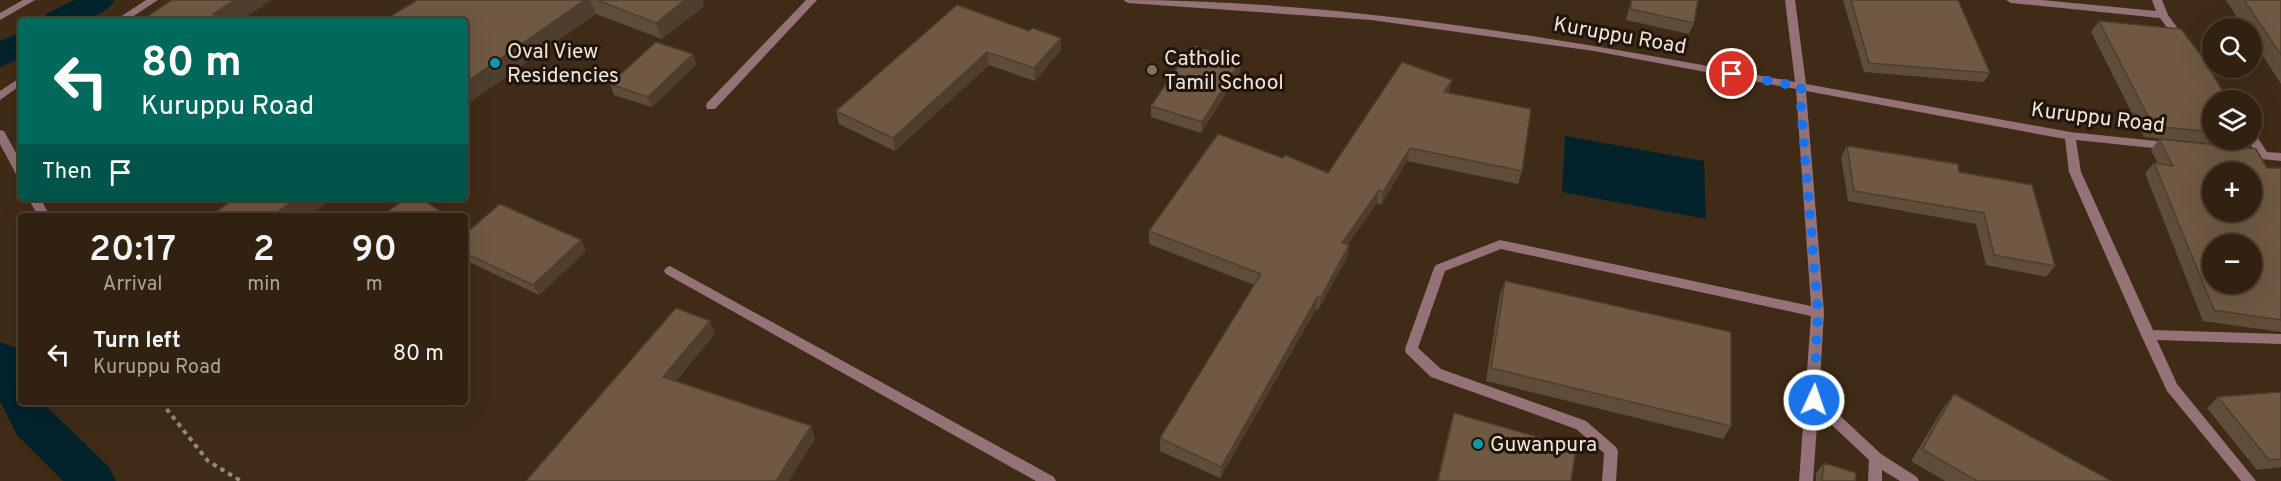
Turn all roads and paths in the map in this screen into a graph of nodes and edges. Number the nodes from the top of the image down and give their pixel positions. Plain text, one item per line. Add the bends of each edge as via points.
1 (30, 0) edge
2 (153, 0) edge
3 (812, 0) edge
4 (1128, 0) edge
5 (1790, 0) edge
6 (2011, 0) edge
7 (2157, 0) edge
8 (2163, 15) junction
9 (0, 16) edge
10 (124, 18) edge
11 (2191, 53) edge
12 (18, 82) edge
13 (1801, 87) junction
14 (0, 96) edge
15 (711, 106) dead end
16 (0, 134) edge
17 (2070, 136) junction
18 (2184, 148) edge
19 (2260, 150) edge
20 (2230, 152) edge
21 (2264, 156) junction
22 (2281, 157) edge
23 (18, 167) edge
24 (670, 271) dead end
25 (1818, 312) junction
26 (2148, 335) junction
27 (2281, 339) edge
28 (1814, 400) junction
29 (163, 405) edge
30 (1876, 458) junction
31 (241, 481) edge
32 (1049, 481) edge
33 (1609, 481) edge
34 (1806, 481) edge
35 (1875, 481) edge
36 (1912, 481) edge
37 (2249, 481) edge

1 - 9 street
2 - 10 street
3 - 15 street
4 - 13 street, Kuruppu Road via 1383,19 1594,48
5 - 13 street
6 - 8 street
7 - 8 street
8 - 11 street
12 - 14 street
13 - 17 street, Kuruppu Road
13 - 25 street
16 - 23 street
17 - 18 street, Kuruppu Road
17 - 26 street via 2075,172
19 - 21 street
20 - 21 street
21 - 22 street
24 - 32 street
25 - 28 street
25 - 33 street via 1500,244 1440,268 1411,350 1436,373 1581,424 1611,451
26 - 27 street
26 - 37 street via 2172,387
28 - 30 street
28 - 34 street
29 - 31 path via 208,461
30 - 35 street
30 - 36 street

